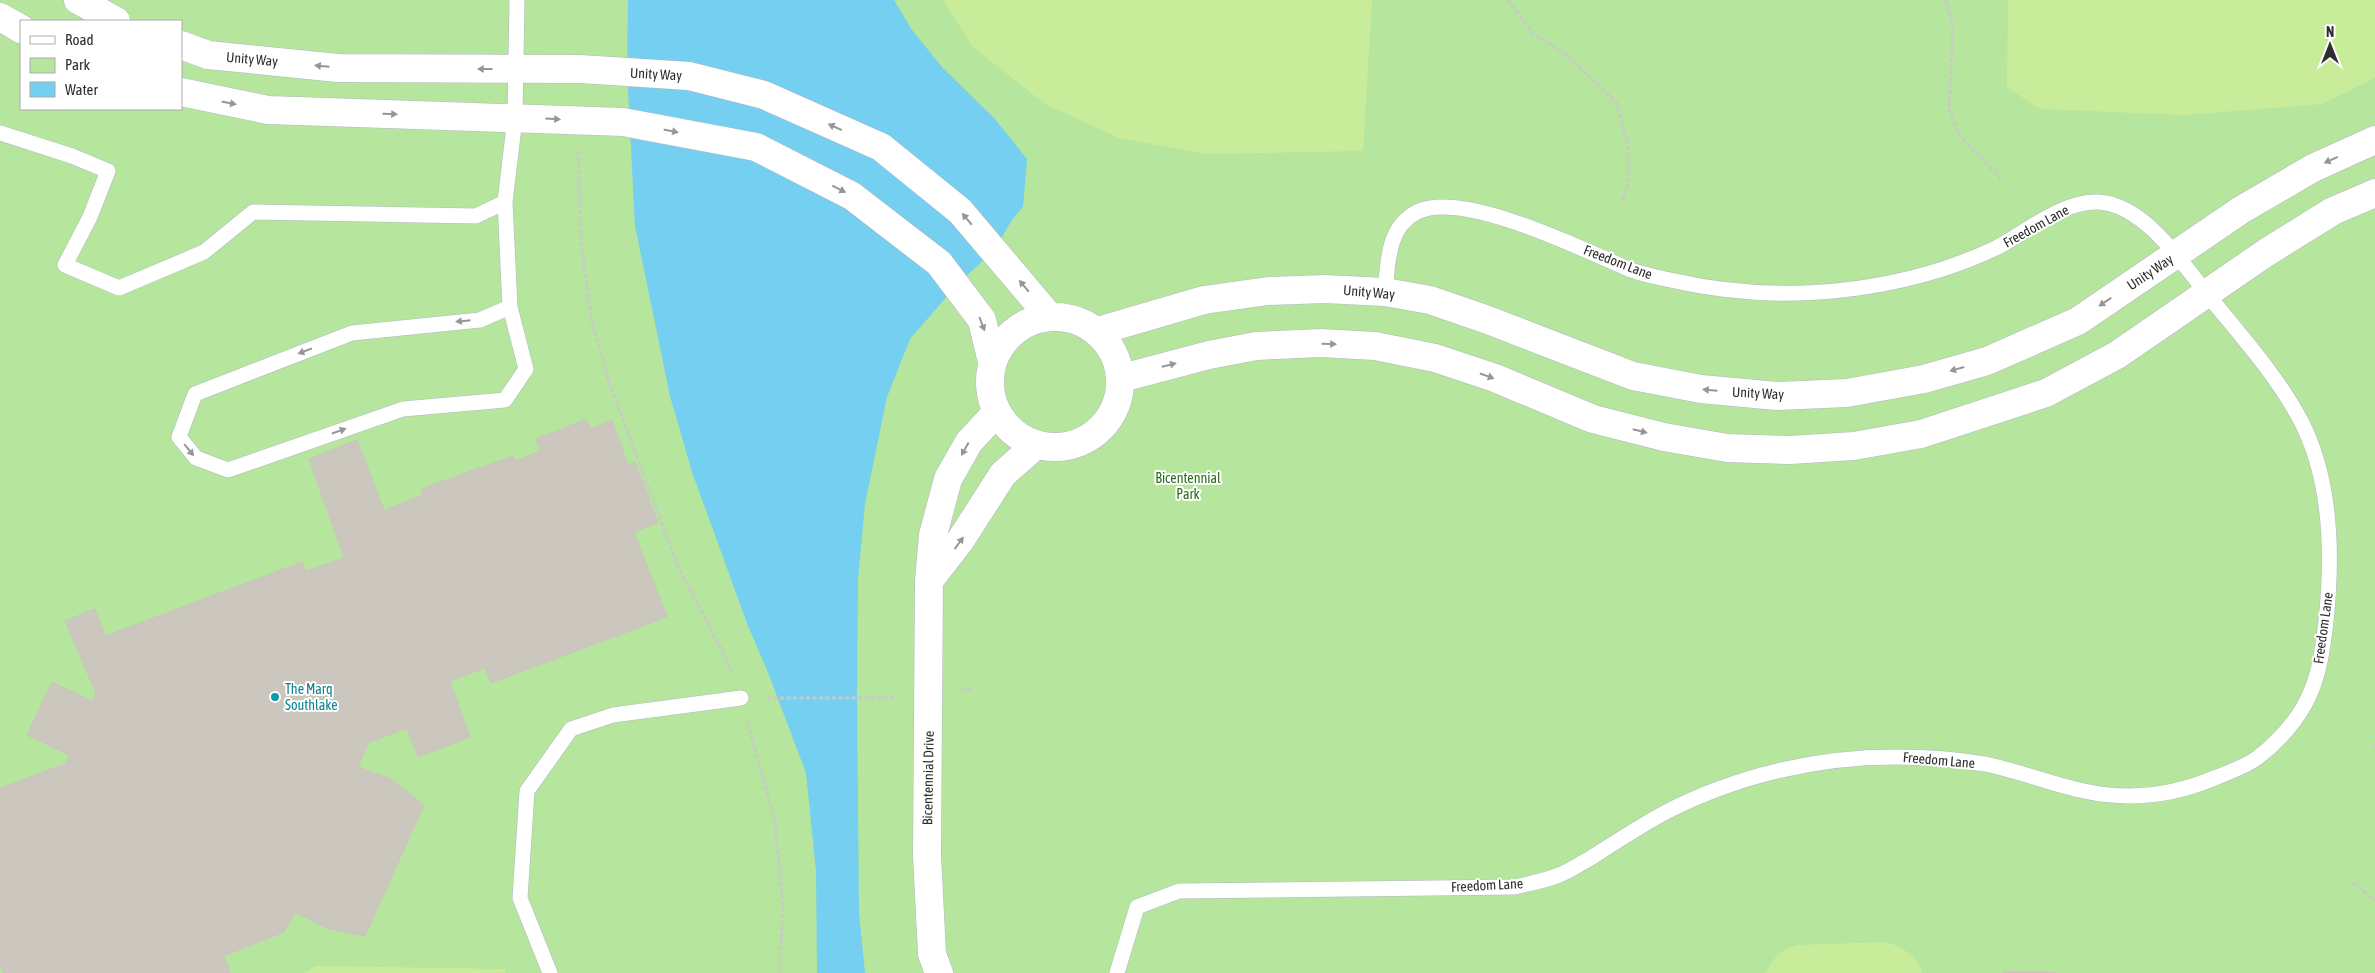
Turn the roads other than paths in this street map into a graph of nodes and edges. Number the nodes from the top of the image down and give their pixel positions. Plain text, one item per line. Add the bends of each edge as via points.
1 (78, 0) edge
2 (517, 0) edge
3 (0, 17) edge
4 (114, 20) edge
5 (20, 28) edge
6 (182, 45) edge
7 (514, 69) junction
8 (182, 92) edge
9 (515, 118) junction
10 (0, 133) edge
11 (2375, 140) edge
12 (2375, 193) edge
13 (505, 202) junction
14 (2176, 254) junction
15 (1385, 292) junction
16 (2207, 293) junction
17 (510, 307) junction
18 (1049, 316) junction
19 (1098, 331) junction
20 (992, 362) junction
21 (1122, 378) junction
22 (996, 413) junction
23 (1036, 445) junction
24 (929, 582) junction
25 (741, 698) road end
26 (550, 973) edge
27 (939, 973) edge
28 (1117, 973) edge

1 - 4 street
2 - 7 lane
3 - 5 street
7 -> 6 street, Unity Way via 338,68 208,55
7 - 9 lane
18 -> 7 street, Unity Way via 960,211 881,147 764,95 689,76
8 -> 9 street via 268,110
9 - 13 lane
9 -> 20 street via 623,122 756,147 852,196 939,263 982,320
10 - 13 lane via 108,171 90,217 65,265 120,288 204,252 253,212 476,216
11 -> 14 street, Unity Way via 2313,168 2241,210
12 - 16 street via 2333,211
13 - 17 lane
14 -> 15 street, Unity Way via 2078,321 1987,361 1924,379 1847,393 1767,395 1701,389 1633,376 1430,300
14 - 15 lane, Freedom Lane via 2132,212 2102,202 2075,204 1996,248 1918,277 1874,287 1775,294 1721,290 1637,272 1503,218 1437,206 1416,212 1400,225 1390,246
14 - 16 lane, Freedom Lane
15 - 19 street, Unity Way via 1268,291 1204,300
21 -> 16 street via 1256,346 1321,343 1375,346 1435,358 1495,378 1594,419 1664,436 1727,448 1790,450 1854,446 1920,434 2046,393 2117,355
16 - 28 lane, Freedom Lane via 2274,377 2303,425 2318,468 2326,510 2330,558 2322,654 2308,698 2286,731 2255,760 2180,790 2134,796 2089,792 1985,764 1940,758 1890,757 1769,772 1720,788 1665,812 1561,875 1515,887 1179,891 1137,907
17 -> 17 lane via 480,320 352,333 195,394 179,437 196,458 228,470 404,409 505,400 526,369
18 - 19 street via 1075,318
18 - 20 street via 1024,323 1004,340
19 - 21 street via 1114,351
20 - 22 street via 989,388
21 - 23 street via 1118,402 1106,424 1086,440 1061,448
22 - 23 street via 1010,432
22 -> 24 street, Bicentennial Drive via 969,442 948,479 933,534
24 -> 23 street via 1004,474
24 - 27 street, Bicentennial Drive via 927,855 932,954
25 - 26 lane via 613,715 571,729 527,791 520,898

